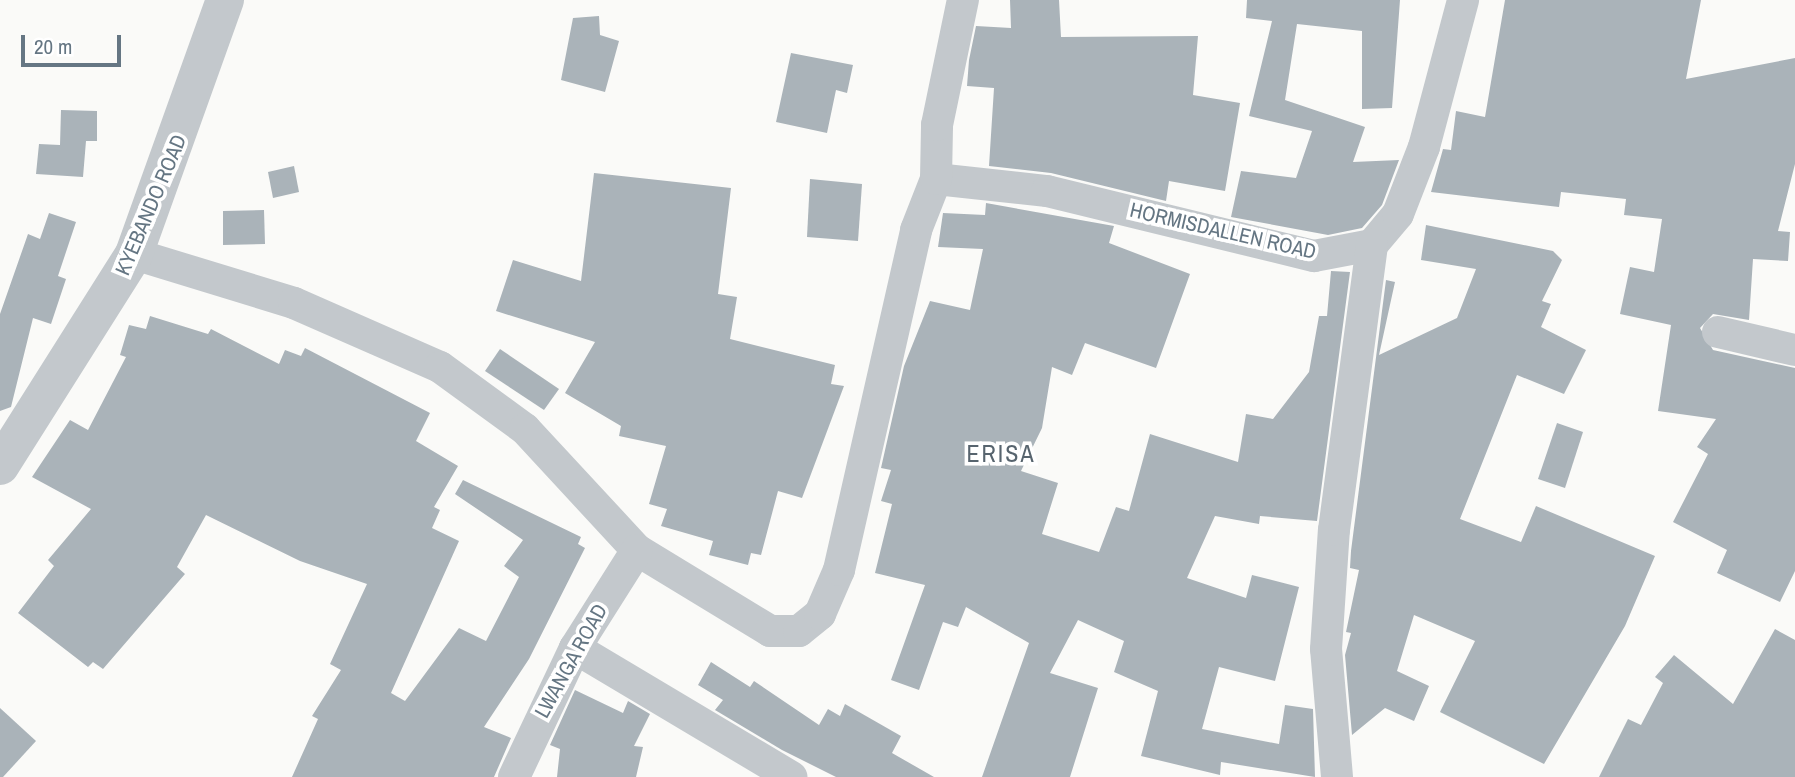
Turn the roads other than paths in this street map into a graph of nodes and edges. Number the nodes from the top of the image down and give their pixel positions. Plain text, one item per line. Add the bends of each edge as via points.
1 (225, 0) edge
2 (963, 0) edge
3 (1463, 0) edge
4 (936, 179) junction
5 (1372, 245) junction
6 (134, 254) junction
7 (1718, 332) dead end
8 (1795, 350) edge
9 (0, 466) edge
10 (637, 550) junction
11 (575, 648) junction
12 (514, 777) edge
13 (791, 777) edge
14 (1337, 777) edge

1 - 6 street, KYEBANDO ROAD
2 - 4 street via 937,125
3 - 5 street via 1424,147 1398,214
4 - 5 street, HORMISDALLEN ROAD via 1047,191 1314,256
4 - 10 street via 916,230 839,570 820,614 799,631 770,632
5 - 14 street via 1335,517 1326,649
6 - 9 street, KYEBANDO ROAD
6 - 10 street via 294,303 440,367 525,429
7 - 8 street
10 - 11 street, LWANGA ROAD
11 - 12 street, LWANGA ROAD
11 - 13 street

